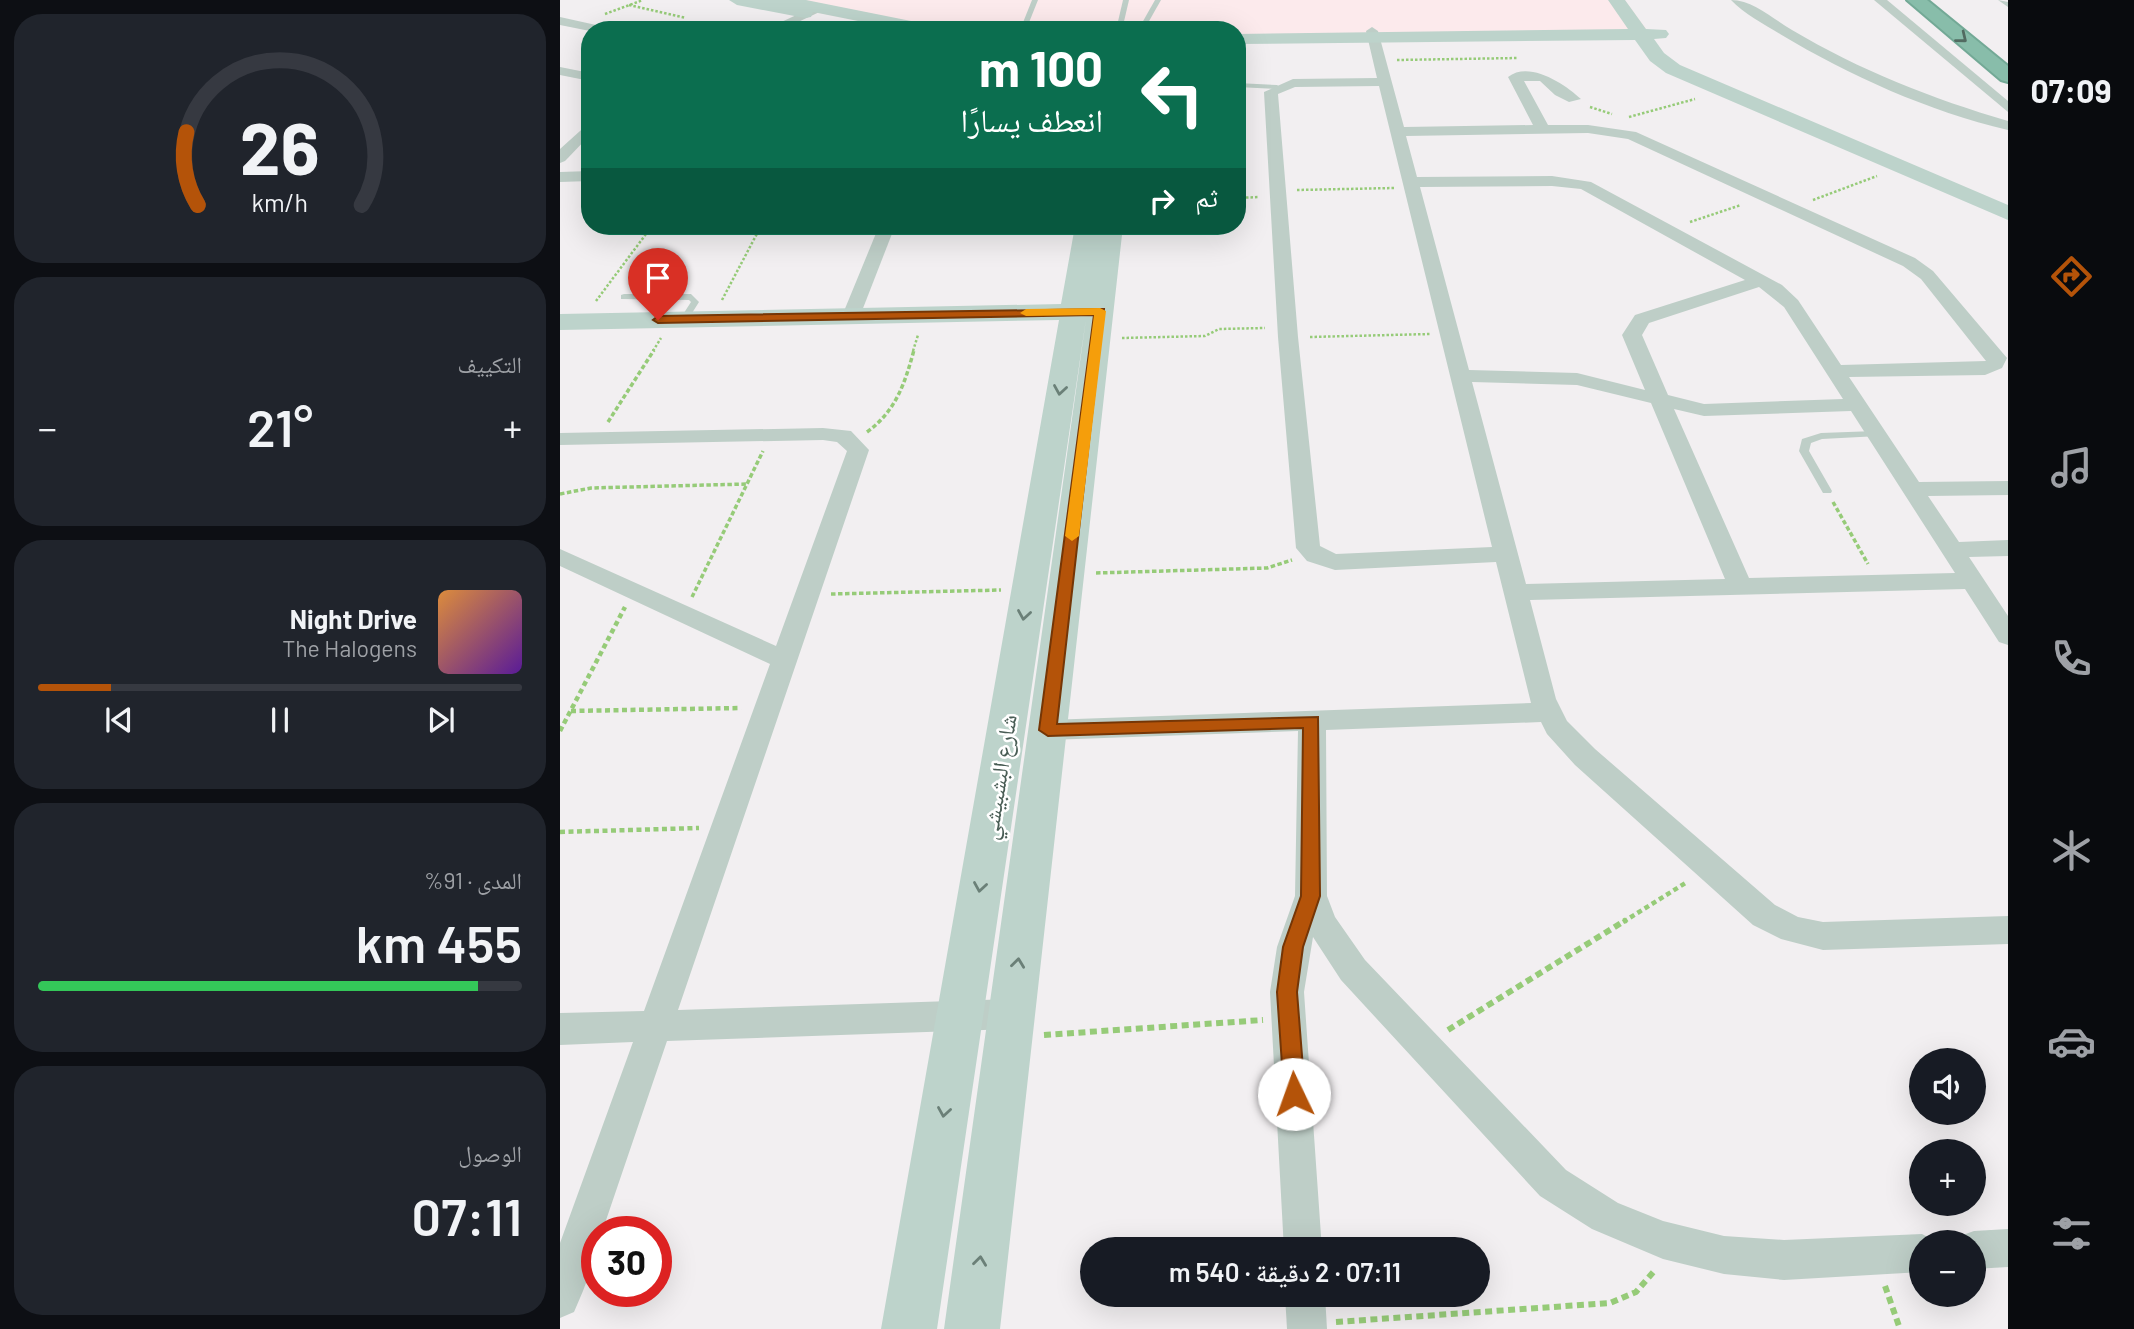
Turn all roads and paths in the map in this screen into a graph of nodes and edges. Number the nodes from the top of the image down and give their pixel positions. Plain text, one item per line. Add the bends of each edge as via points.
1 (643, 0) edge
2 (737, 0) edge
3 (780, 0) edge
4 (1035, 0) edge
5 (1126, 0) edge
6 (1158, 0) edge
7 (1616, 0) edge
8 (1638, 0) edge
9 (1737, 0) edge
10 (1880, 0) edge
11 (1916, 0) edge
12 (2001, 0) edge
13 (629, 5) junction
14 (2008, 5) edge
15 (815, 11) junction
16 (560, 21) edge
17 (584, 21) edge
18 (687, 21) edge
19 (791, 21) edge
20 (852, 21) edge
21 (876, 21) edge
22 (1027, 21) edge
23 (1121, 21) edge
24 (1146, 21) edge
25 (581, 22) edge
26 (576, 24) junction
27 (581, 25) edge
28 (1651, 31) junction
29 (1246, 33) edge
30 (1246, 40) edge
31 (1378, 53) junction
32 (1523, 58) dead end
33 (560, 71) edge
34 (581, 75) edge
35 (2008, 76) edge
36 (1246, 86) edge
37 (1277, 87) junction
38 (1723, 92) junction
39 (1574, 99) joint
40 (2006, 106) edge
41 (1956, 110) junction
42 (1615, 123) junction
43 (2008, 126) edge
44 (1544, 130) junction
45 (1398, 132) junction
46 (581, 136) edge
47 (560, 158) edge
48 (1902, 168) junction
49 (581, 176) edge
50 (560, 177) edge
51 (1411, 185) junction
52 (1277, 190) junction
53 (1768, 196) junction
54 (2008, 200) edge
55 (1793, 207) junction
56 (2008, 213) edge
57 (1670, 230) junction
58 (644, 235) edge
59 (759, 235) edge
60 (883, 235) edge
61 (1087, 235) edge
62 (1109, 235) edge
63 (1762, 280) junction
64 (624, 298) dead end
65 (851, 316) junction
66 (684, 319) junction
67 (711, 319) junction
68 (571, 321) edge
69 (1088, 324) junction
70 (919, 332) junction
71 (1287, 333) junction
72 (1449, 333) junction
73 (662, 337) junction
74 (560, 339) edge
75 (1834, 371) junction
76 (1461, 376) junction
77 (1659, 397) junction
78 (1856, 405) junction
79 (1875, 434) junction
80 (771, 435) junction
81 (598, 438) junction
82 (560, 439) edge
83 (850, 439) junction
84 (747, 484) junction
85 (2008, 488) edge
86 (1912, 489) junction
87 (1827, 491) joint
88 (560, 494) edge
89 (1308, 548) junction
90 (2008, 548) edge
91 (1952, 550) junction
92 (1505, 554) junction
93 (560, 556) edge
94 (1067, 574) junction
95 (1972, 581) junction
96 (1879, 583) junction
97 (1741, 587) junction
98 (633, 590) junction
99 (1028, 590) junction
100 (1516, 592) junction
101 (809, 595) junction
102 (684, 614) junction
103 (2008, 636) edge
104 (786, 661) junction
105 (769, 707) junction
106 (570, 711) junction
107 (1548, 712) junction
108 (1312, 722) junction
109 (1006, 730) junction
110 (1048, 730) junction
111 (560, 731) edge
112 (727, 827) junction
113 (560, 832) edge
114 (1710, 868) junction
115 (1311, 896) junction
116 (2008, 930) edge
117 (960, 1015) junction
118 (1291, 1018) junction
119 (657, 1026) junction
120 (1010, 1026) junction
121 (560, 1029) edge
122 (1423, 1045) junction
123 (1302, 1237) edge
124 (1663, 1240) junction
125 (2008, 1248) edge
126 (1986, 1249) edge
127 (1909, 1254) edge
128 (1874, 1255) junction
129 (560, 1298) edge
130 (1306, 1316) edge
131 (909, 1329) edge
132 (972, 1329) edge
133 (1900, 1329) edge

1 - 13 path
2 - 15 street
3 - 15 street
4 - 22 lane
5 - 23 lane
6 - 24 lane
7 - 28 street
8 - 28 street
9 - 41 street via 1803,41
10 - 40 street
11 -> 35 highway
12 - 14 lane
13 - 17 path
13 - 18 path
15 - 19 street
15 - 20 street
15 - 21 street
16 - 26 street
25 - 26 path
26 - 27 street
28 - 31 street
28 - 38 street via 1667,65
28 - 54 street via 1700,69
29 - 31 street
30 - 31 street
31 - 32 path
31 - 37 street
31 - 45 street
33 - 34 street
36 - 37 lane
37 - 52 street via 1271,92
38 - 42 path
38 - 48 street
39 - 42 path
39 - 44 street via 1544,77 1515,77
40 - 41 street
41 - 43 street
42 - 44 street
42 - 53 street
44 - 45 street
45 - 51 street
46 - 47 street
48 - 55 path
48 - 56 street
49 - 50 street
51 - 52 path
51 - 57 street via 1574,183 1602,192
51 - 72 street
52 - 71 street
53 - 55 street
53 - 57 path
55 - 75 street via 1916,266 1997,358 1984,369
57 - 63 street
58 - 68 path
59 - 67 path
60 - 65 street
61 - 69 street, شارع البشبيشي
62 - 69 street, شارع البشبيشي
63 - 75 street via 1787,299
63 - 77 street via 1642,319 1635,326 1632,335
64 - 66 lane via 691,297 695,302
65 - 67 street
65 - 69 street
66 - 67 street
66 - 68 street
69 - 70 street
69 - 71 path via 1205,336 1219,329
69 - 94 street, شارع البشبيشي
69 -> 99 street, شارع البشبيشي
70 - 73 street
70 - 83 path via 895,407 874,428
71 - 72 path
71 - 89 street
72 - 76 street
73 - 74 street
73 - 81 path
75 - 78 street
76 - 77 street via 1577,379
76 - 92 street
77 - 78 street via 1704,410
77 - 97 street
78 - 79 street
79 - 86 street
79 - 87 lane via 1821,436 1806,442 1804,451
80 - 81 street
80 - 83 street via 834,434
80 - 84 path
81 - 82 street
83 - 101 street via 858,456
84 - 88 path via 592,488
84 - 102 path
85 - 86 street
86 - 91 street
87 - 96 path
89 - 92 street via 1315,556 1335,562
89 - 94 path via 1291,561 1267,568
90 - 91 street
91 - 95 street
92 - 100 street
93 - 98 street
94 - 110 street, شارع البشبيشي
95 - 96 street
95 - 103 street
96 - 97 street
97 - 100 street
98 - 102 street
98 - 106 path
99 - 101 path
99 -> 109 street, شارع البشبيشي
100 - 107 street
101 - 104 street
102 - 104 street
104 - 105 street
105 - 106 path
105 - 112 street
106 - 111 path
107 - 108 street
107 - 114 street via 1585,757
108 - 110 street
108 - 115 street
109 - 110 street
109 -> 117 street, شارع البشبيشي
120 -> 110 street, شارع البشبيشي
112 - 113 path
112 - 119 street
114 - 116 street via 1764,915 1810,935
114 - 122 path
115 - 118 street via 1288,975
115 - 122 street via 1339,954
117 - 119 street
117 - 120 street
117 -> 131 street, شارع البشبيشي
118 - 120 path
118 - 123 street
119 - 121 street
119 - 129 street
132 -> 120 street, شارع البشبيشي
122 - 124 street via 1553,1183 1605,1216
124 - 128 street via 1754,1259
124 - 130 path via 1655,1270 1646,1283 1610,1303
125 - 126 street
127 - 128 street
128 - 133 path

